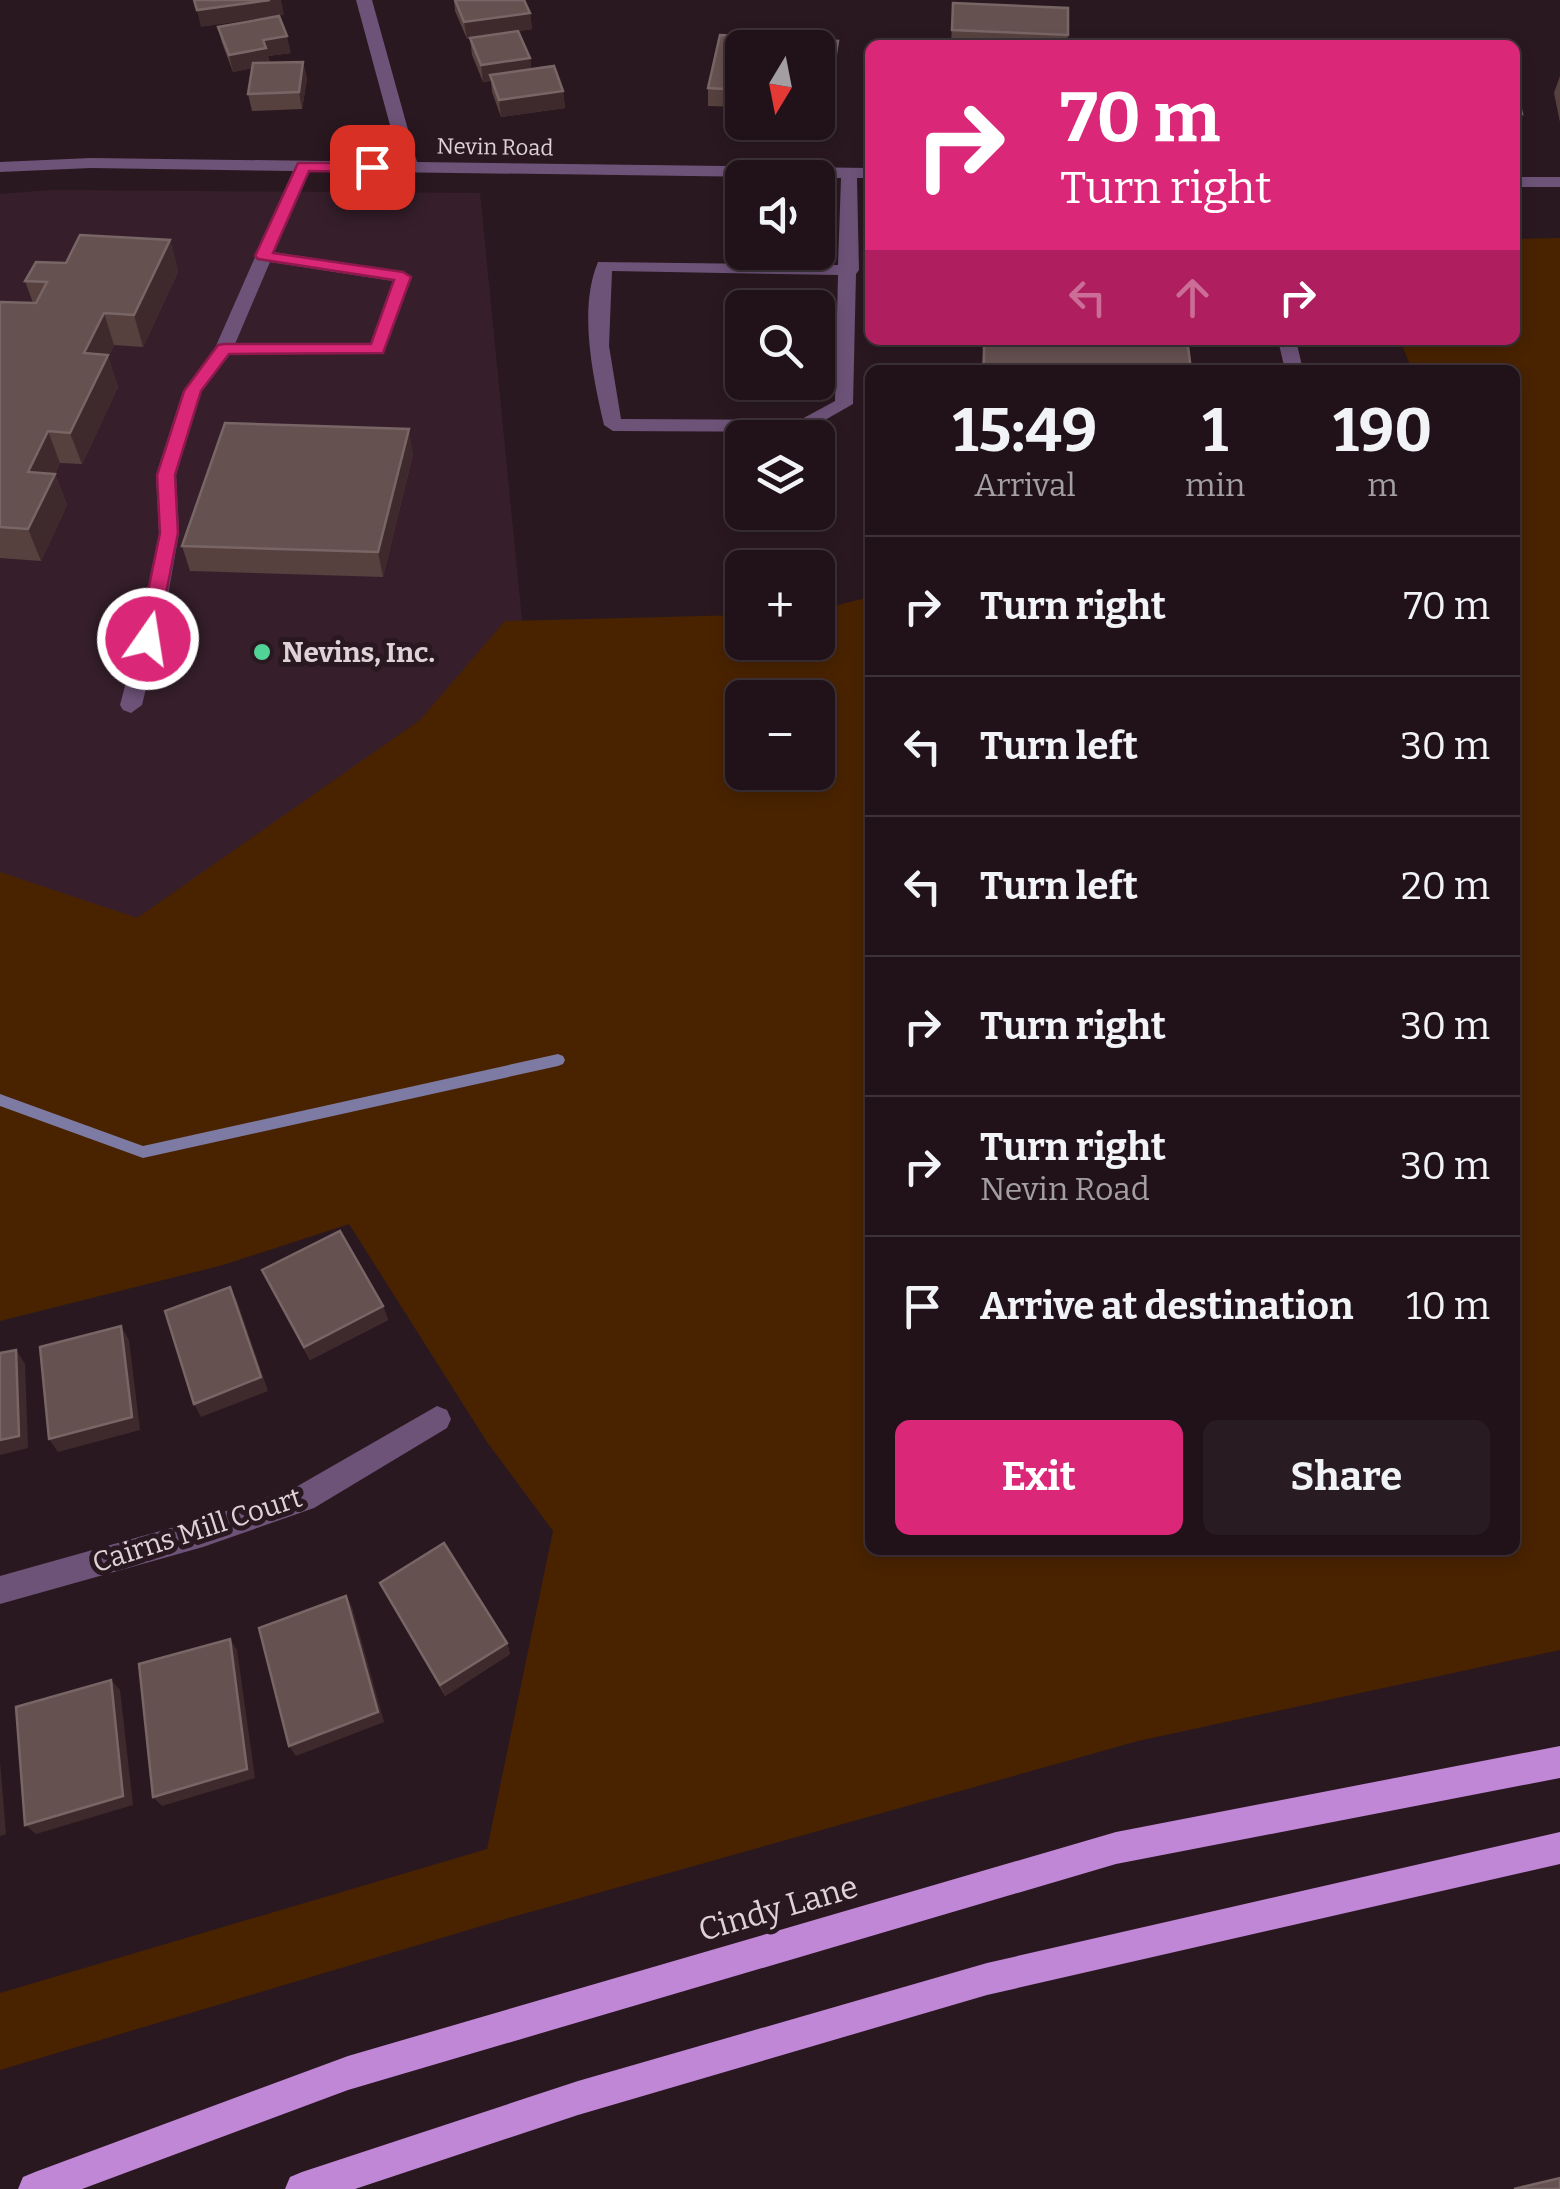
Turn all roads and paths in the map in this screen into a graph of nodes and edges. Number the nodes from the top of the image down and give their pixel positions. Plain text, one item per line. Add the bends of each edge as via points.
1 (364, 0) edge
2 (303, 166) junction
3 (0, 167) edge
4 (410, 168) junction
5 (850, 173) junction
6 (865, 173) edge
7 (1520, 182) edge
8 (1560, 182) edge
9 (263, 256) junction
10 (850, 270) junction
11 (224, 349) junction
12 (131, 705) dead end
13 (438, 1418) dead end
14 (0, 1590) edge
15 (1560, 1762) edge
16 (1560, 1848) edge
17 (34, 2189) edge
18 (302, 2189) edge

1 - 4 street
2 - 3 street, Nevin Road
2 - 4 street, Nevin Road
2 - 9 street
4 - 5 street, Nevin Road
5 - 6 street, Nevin Road
5 - 10 street
7 - 8 street
9 - 11 street
9 - 11 street via 403,277 378,349
10 - 10 street via 844,404 804,426 612,425 600,369 604,266
11 - 12 street via 192,391 166,475 169,533
13 - 14 street, Cairns Mill Court via 304,1498 204,1534
15 - 17 main road, Cindy Lane via 1116,1848 348,2074
16 - 18 main road via 987,1979 578,2098

